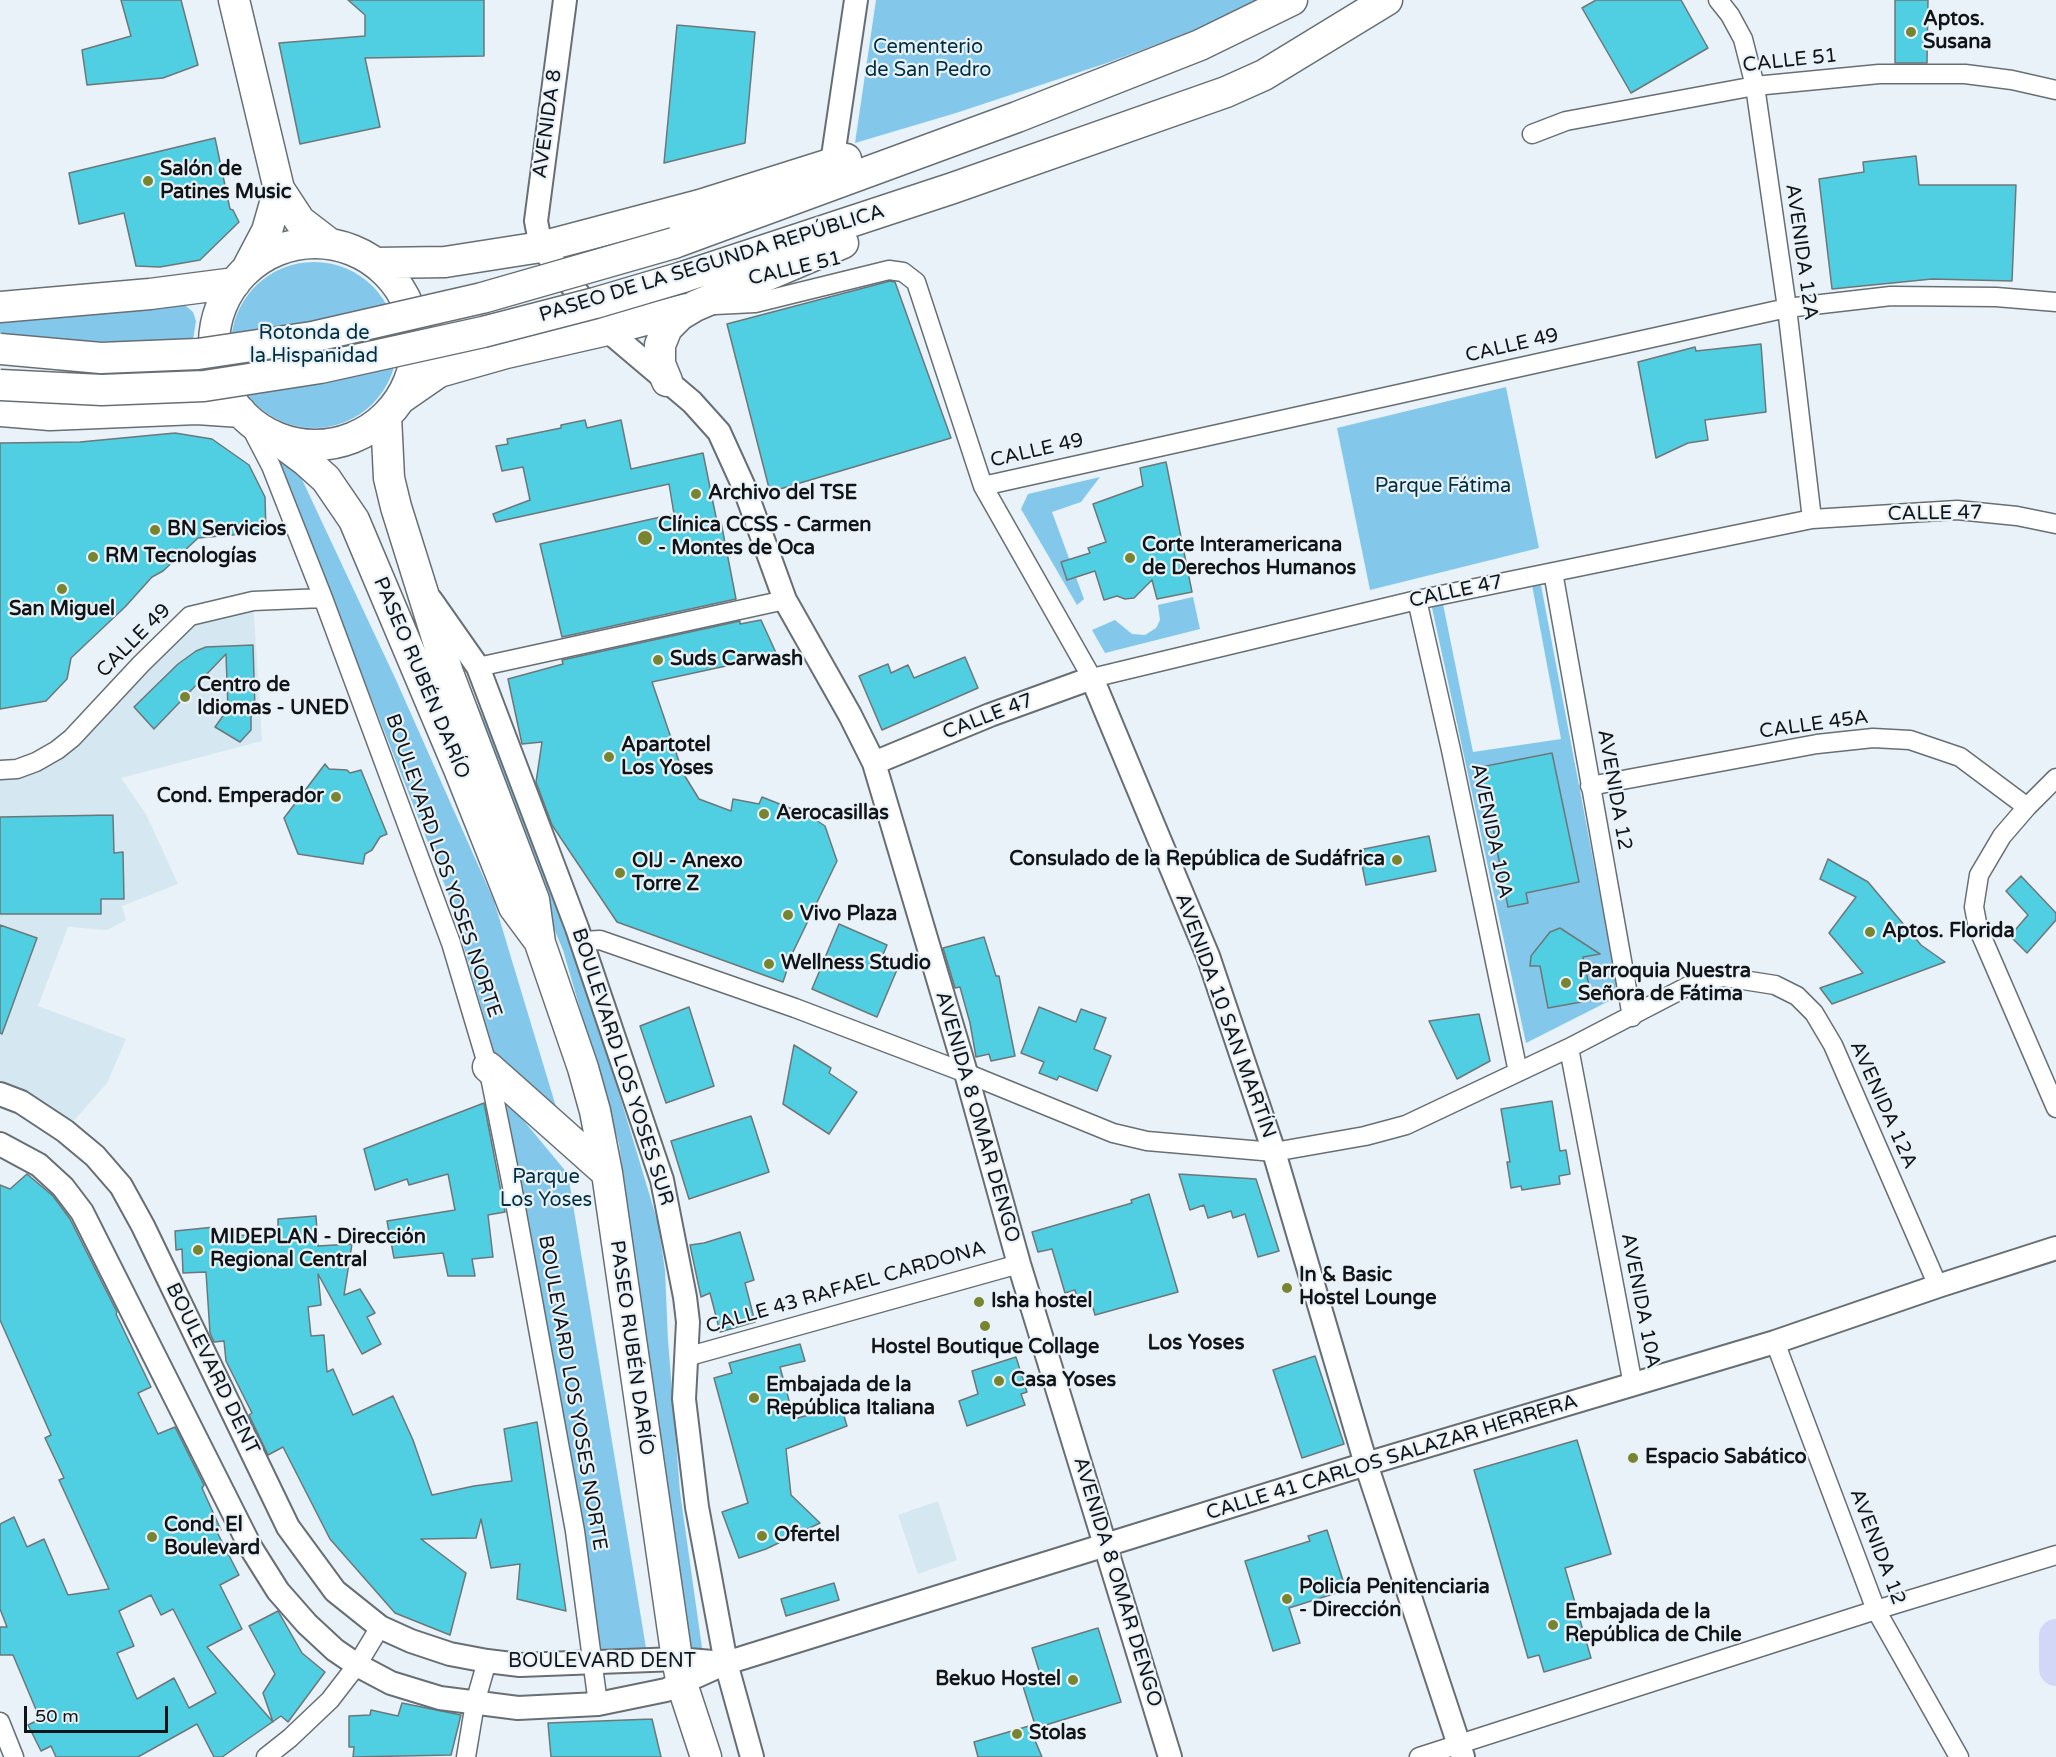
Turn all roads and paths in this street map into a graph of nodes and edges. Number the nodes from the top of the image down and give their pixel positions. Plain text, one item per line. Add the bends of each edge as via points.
1 (234, 0) edge
2 (565, 0) edge
3 (856, 0) edge
4 (1292, 0) edge
5 (1387, 0) edge
6 (1718, 0) edge
7 (1755, 86) junction
8 (2056, 90) edge
9 (1017, 117) junction
10 (1532, 134) dead end
11 (832, 164) junction
12 (953, 188) junction
13 (279, 189) junction
14 (330, 244) junction
15 (541, 247) junction
16 (376, 263) junction
17 (903, 272) joint
18 (241, 276) junction
19 (2056, 302) edge
20 (695, 306) junction
21 (0, 307) edge
22 (1787, 308) junction
23 (607, 330) junction
24 (0, 350) edge
25 (667, 381) junction
26 (0, 385) edge
27 (393, 408) junction
28 (0, 411) edge
29 (243, 414) junction
30 (272, 436) junction
31 (983, 486) junction
32 (1812, 519) junction
33 (2056, 524) edge
34 (1553, 572) junction
35 (421, 585) junction
36 (323, 598) junction
37 (785, 600) junction
38 (1417, 600) junction
39 (478, 667) junction
40 (1092, 678) junction
41 (874, 763) junction
42 (0, 770) edge
43 (2056, 778) edge
44 (1590, 786) junction
45 (2027, 807) junction
46 (582, 941) junction
47 (540, 943) junction
48 (1632, 1017) junction
49 (1569, 1048) junction
50 (488, 1066) junction
51 (1518, 1072) junction
52 (966, 1073) junction
53 (0, 1094) edge
54 (2056, 1107) edge
55 (0, 1144) edge
56 (1274, 1152) junction
57 (607, 1173) junction
58 (2056, 1248) edge
59 (1019, 1264) junction
60 (1938, 1286) junction
61 (1775, 1342) junction
62 (686, 1357) junction
63 (1633, 1385) junction
64 (1366, 1464) junction
65 (1106, 1545) junction
66 (2056, 1555) edge
67 (1876, 1610) junction
68 (380, 1627) junction
69 (487, 1661) junction
70 (593, 1661) junction
71 (726, 1663) junction
72 (357, 1665) junction
73 (680, 1671) junction
74 (475, 1703) junction
75 (598, 1704) junction
76 (0, 1722) edge
77 (1461, 1750) edge
78 (14, 1757) edge
79 (266, 1757) edge
80 (466, 1757) edge
81 (706, 1757) edge
82 (753, 1757) edge
83 (1170, 1757) edge
84 (1419, 1757) edge
85 (1959, 1757) edge

1 - 13 highway
2 - 15 street, AVENIDA 8 via 536,220
3 - 11 street
4 - 9 highway, PASEO DE LA SEGUNDA REPÚBLICA via 1200,45
5 - 12 highway, PASEO DE LA SEGUNDA REPÚBLICA via 1264,75 1232,90
6 - 7 street, AVENIDA 12A via 1743,39
7 - 8 street, CALLE 51 via 1879,74 1965,74
7 - 10 street, CALLE 51 via 1566,121
7 - 22 street, AVENIDA 12A
9 - 11 highway
9 - 24 highway, PASEO DE LA SEGUNDA REPÚBLICA, bridge via 674,243 482,298 312,337 198,354 101,358
11 - 15 highway via 700,205
12 - 20 highway via 919,210
12 - 26 highway, PASEO DE LA SEGUNDA REPÚBLICA, bridge via 595,303 320,368 204,386 102,390
13 - 14 highway via 300,221
13 - 18 highway via 267,231
14 - 16 highway
14 - 18 highway via 286,247 265,256
15 - 16 highway via 445,262
15 - 23 street, AVENIDA 8 OMAR DENGO
16 - 27 highway via 404,296 416,337 410,380
17 - 20 street, CALLE 51 via 889,270 755,303
17 - 31 street, AVENIDA 10 SAN MARTÍN via 916,282
18 - 21 highway via 150,294
18 - 29 highway via 221,308 215,335 216,363 225,389
19 - 22 street, CALLE 49 via 1891,296
20 - 23 highway
20 - 25 highway via 667,328 660,345 660,364
22 - 31 street, CALLE 49
22 - 32 street, AVENIDA 12A
23 - 25 street, AVENIDA 8 OMAR DENGO
23 - 27 highway via 506,352 439,372
25 - 37 street, AVENIDA 8 OMAR DENGO via 719,432 744,487
27 - 30 highway via 362,435 332,444 301,445
27 - 35 highway, PASEO RUBÉN DARÍO via 389,478
28 - 29 highway via 50,415 197,409
29 - 30 highway
29 - 36 street, BOULEVARD LOS YOSES NORTE via 271,466
30 - 47 highway, PASEO RUBÉN DARÍO via 326,479 354,520 514,907
31 - 40 street, AVENIDA 10 SAN MARTÍN
32 - 33 street, CALLE 47 via 1957,510
32 - 34 street, CALLE 47
34 - 38 street, CALLE 47
34 - 44 street, AVENIDA 12
35 - 39 street, BOULEVARD LOS YOSES SUR
35 - 47 highway, PASEO RUBÉN DARÍO via 448,674 534,900
36 - 42 street, CALLE 49 via 253,601 190,616 72,738 36,762
36 - 50 street, BOULEVARD LOS YOSES NORTE via 451,943
37 - 39 street
37 - 41 street, AVENIDA 8 OMAR DENGO
38 - 40 street, CALLE 47
38 - 51 street, AVENIDA 10A
39 - 46 street, BOULEVARD LOS YOSES SUR
40 - 41 street, CALLE 47
40 - 56 street, AVENIDA 10 SAN MARTÍN via 1208,956
41 - 52 street, AVENIDA 8 OMAR DENGO
43 - 45 street
44 - 45 street, CALLE 45A via 1817,744 1873,738 1910,740 1960,757
44 - 48 street, AVENIDA 12
45 - 54 street via 2002,836 1979,875 1974,908 1978,928
46 - 52 street, AVENIDA 12A via 600,940 619,946
46 - 62 street, BOULEVARD LOS YOSES SUR via 662,1180 685,1297
47 - 57 highway, PASEO RUBÉN DARÍO via 583,1068
48 - 49 street, AVENIDA 12A
48 - 60 street, AVENIDA 12A via 1696,982 1724,977 1775,985 1797,996 1814,1013 1833,1045
49 - 51 street, AVENIDA 12A
49 - 63 street, AVENIDA 10A
50 - 57 highway
50 - 70 street, BOULEVARD LOS YOSES NORTE via 575,1531
51 - 56 street, AVENIDA 12A via 1406,1125
52 - 56 street, AVENIDA 12A via 1136,1138 1204,1148
52 - 59 street, AVENIDA 8 OMAR DENGO
53 - 68 street, BOULEVARD DENT via 21,1102 65,1131 121,1186 288,1527 335,1591
55 - 72 street, BOULEVARD DENT via 39,1165 82,1212 251,1548 278,1591 307,1624
56 - 64 street, AVENIDA 10 SAN MARTÍN
57 - 73 highway, PASEO RUBÉN DARÍO
58 - 60 street, CALLE 41 CARLOS SALAZAR HERRERA
59 - 62 street, CALLE 43 RAFAEL CARDONA
59 - 65 street, AVENIDA 8 OMAR DENGO
60 - 61 street, CALLE 41 CARLOS SALAZAR HERRERA
61 - 63 street, CALLE 41 CARLOS SALAZAR HERRERA
61 - 67 street, AVENIDA 12
62 - 71 street, BOULEVARD LOS YOSES SUR via 684,1399 697,1507
63 - 64 street, CALLE 41 CARLOS SALAZAR HERRERA
64 - 65 street, CALLE 41 CARLOS SALAZAR HERRERA
64 - 77 street, AVENIDA 10 SAN MARTÍN
65 - 71 street, CALLE 41 CARLOS SALAZAR HERRERA
65 - 83 street, AVENIDA 8 OMAR DENGO
66 - 67 street
67 - 77 street
67 - 85 street, AVENIDA 12
68 - 69 street, BOULEVARD DENT via 450,1654
68 - 72 street
69 - 70 street, BOULEVARD DENT via 520,1665
69 - 74 street
70 - 73 street, BOULEVARD DENT
70 - 75 street, BOULEVARD LOS YOSES NORTE
71 - 73 street, BOULEVARD DENT
71 - 82 street, BOULEVARD LOS YOSES SUR
72 - 74 street, BOULEVARD DENT via 391,1683 440,1698
72 - 79 street via 330,1700
73 - 75 street, BOULEVARD DENT via 666,1690
73 - 81 highway, PASEO RUBÉN DARÍO
74 - 75 street, BOULEVARD DENT via 518,1708
74 - 80 street
76 - 78 street
77 - 84 street

